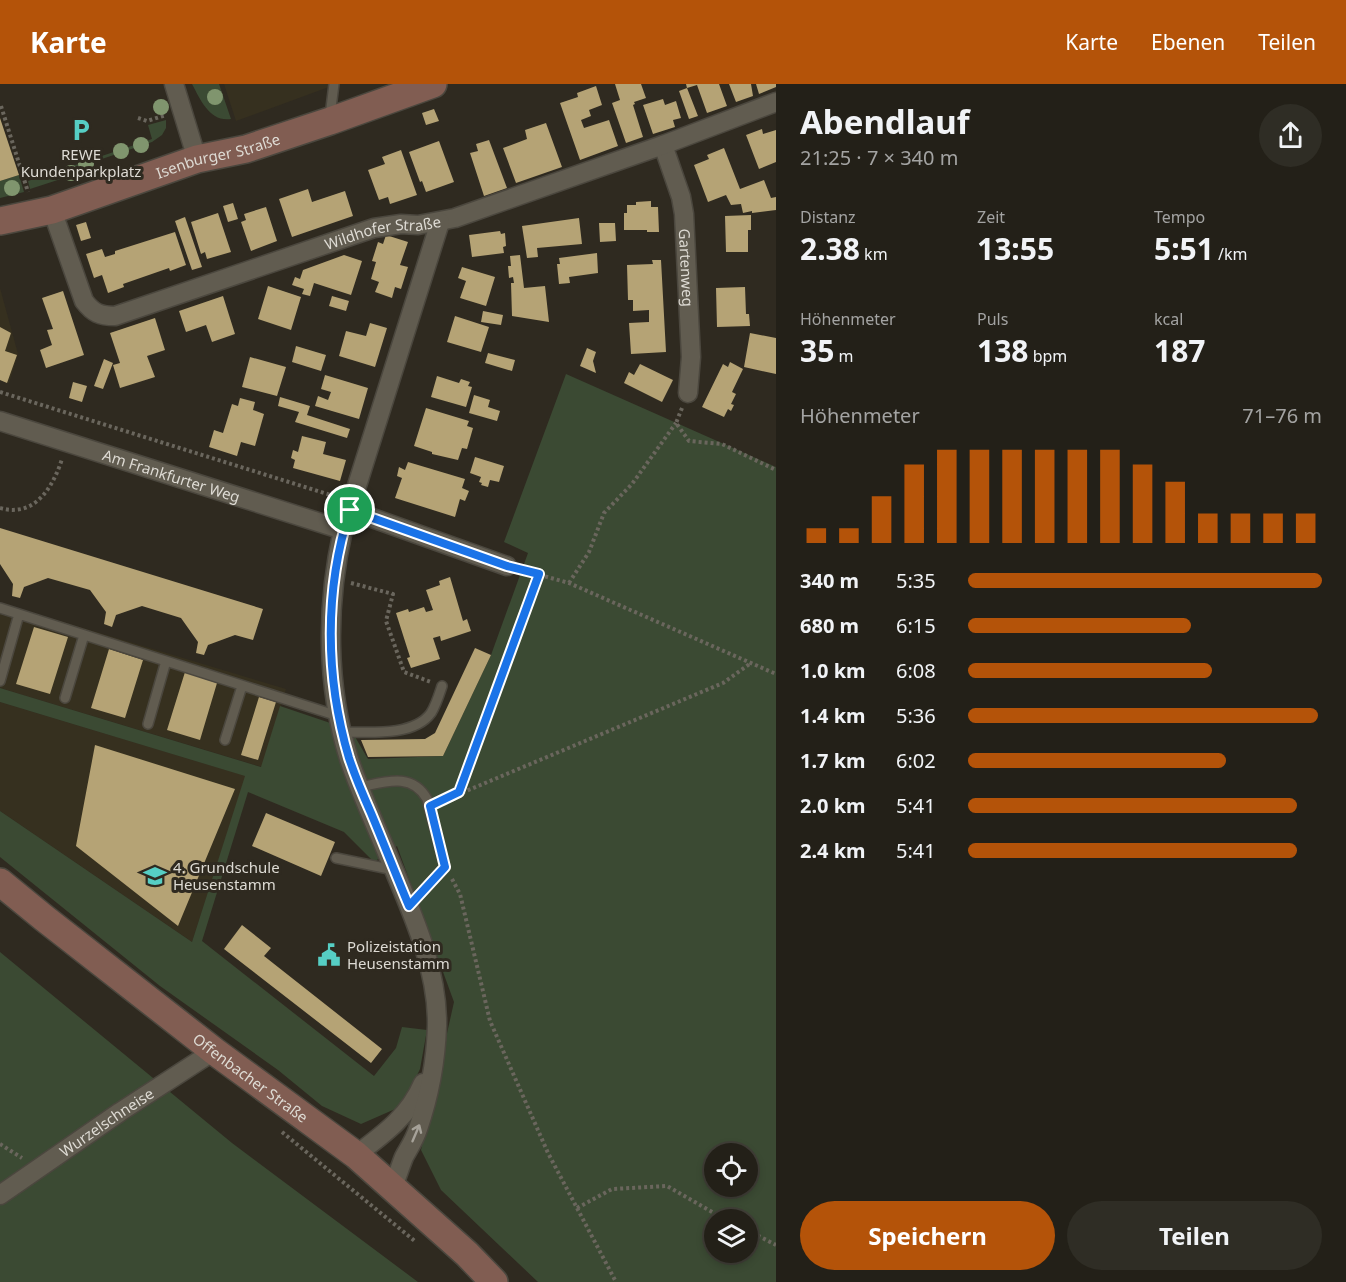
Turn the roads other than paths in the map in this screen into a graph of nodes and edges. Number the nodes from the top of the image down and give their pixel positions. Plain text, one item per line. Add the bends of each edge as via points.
1 (174, 84) edge
2 (334, 84) edge
3 (433, 84) edge
4 (776, 102) edge
5 (330, 122) junction
6 (663, 145) junction
7 (198, 159) junction
8 (52, 210) junction
9 (0, 221) edge
10 (440, 222) junction
11 (688, 393) road end
12 (0, 421) edge
13 (351, 506) junction
14 (344, 530) junction
15 (507, 566) road end
16 (0, 608) edge
17 (20, 614) junction
18 (84, 635) junction
19 (166, 661) junction
20 (0, 681) edge
21 (242, 686) junction
22 (442, 686) road end
23 (65, 698) dead end
24 (148, 724) dead end
25 (340, 724) junction
26 (225, 740) dead end
27 (360, 786) junction
28 (336, 858) dead end
29 (394, 870) junction
30 (0, 882) edge
31 (409, 906) junction
32 (214, 1051) junction
33 (433, 1062) junction
34 (356, 1155) junction
35 (393, 1187) junction
36 (0, 1195) edge
37 (494, 1282) edge

1 - 7 street
2 - 5 lane
3 - 5 main road, Isenburger Straße
4 - 6 street, Wildhofer Straße
5 - 7 main road, Isenburger Straße
6 - 10 street, Wildhofer Straße
6 - 11 street, Gartenweg via 684,214 691,357
7 - 8 main road, Isenburger Straße
8 - 9 main road, Isenburger Straße
8 - 10 street, Wildhofer Straße via 84,301 91,311 104,316 115,316 374,228
10 - 13 street
12 - 14 street, Am Frankfurter Weg
13 - 14 street
13 - 15 street
14 - 25 street via 334,579 331,638
16 - 17 lane
17 - 18 lane
17 - 20 lane
18 - 19 lane
18 - 23 lane
19 - 21 lane
19 - 24 lane
21 - 25 lane
21 - 26 lane
22 - 25 lane via 431,712 415,725 384,733
25 - 27 street
27 - 29 street
27 - 31 lane via 405,781 422,790 430,806 445,867
28 - 29 lane
29 - 31 street
30 - 32 main road, Offenbacher Straße
31 - 33 street via 434,988 437,1026
32 - 34 main road, Offenbacher Straße
32 - 36 street, Wurzelschneise
33 - 34 street via 407,1112
35 -> 33 street via 418,1130
34 - 35 main road, Offenbacher Straße
35 - 37 main road, Offenbacher Straße

